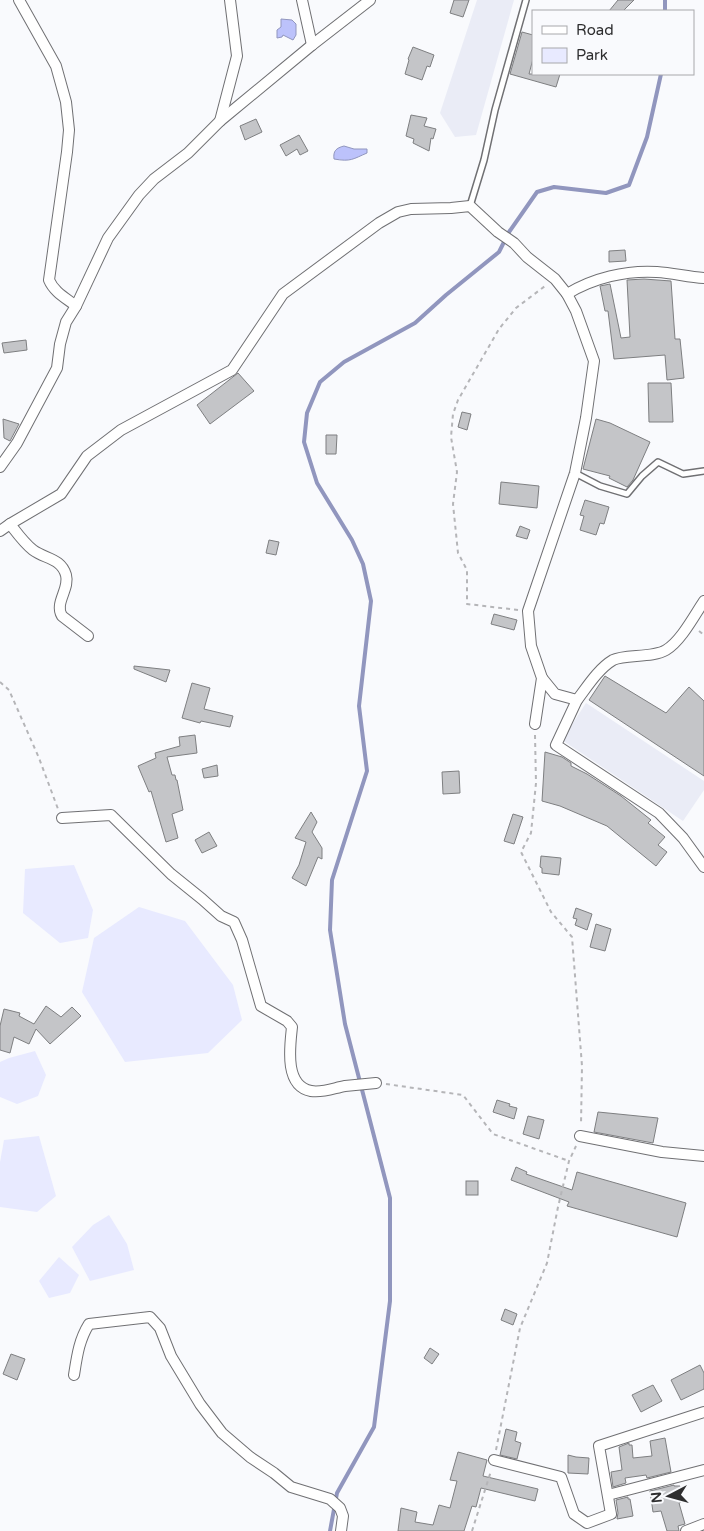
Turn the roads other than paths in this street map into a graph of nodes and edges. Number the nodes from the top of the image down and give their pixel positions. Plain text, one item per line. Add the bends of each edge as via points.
1 (19, 0) edge
2 (230, 0) edge
3 (302, 0) edge
4 (370, 0) edge
5 (526, 0) edge
6 (312, 44) junction
7 (220, 122) junction
8 (470, 206) junction
9 (699, 278) edge
10 (567, 294) junction
11 (76, 306) junction
12 (0, 466) edge
13 (704, 471) edge
14 (575, 473) junction
15 (10, 524) junction
16 (0, 531) edge
17 (704, 601) edge
18 (88, 636) dead end
19 (542, 678) junction
20 (577, 700) junction
21 (535, 724) road end
22 (62, 818) road end
23 (704, 867) edge
24 (376, 1082) road end
25 (580, 1136) road end
26 (704, 1156) edge
27 (74, 1375) dead end
28 (704, 1412) edge
29 (494, 1460) road end
30 (704, 1470) edge
31 (608, 1495) junction
32 (704, 1524) edge
33 (341, 1531) edge
34 (686, 1531) edge

1 - 11 street via 56,66 66,102 68,145 49,280 56,292
2 - 7 street via 237,56
3 - 6 street
4 - 6 street
5 - 8 lane
6 - 7 street
7 - 11 street via 139,195 108,238
8 - 10 street via 555,279
8 - 15 street via 411,209 379,222 283,294 232,370 121,430 87,456 61,494
9 - 10 street via 656,272 608,276 582,284
10 - 14 street via 594,361
11 - 12 street via 66,322 58,368 17,443
13 - 14 lane via 683,474 658,462 627,494 600,486
14 - 19 street via 528,611 531,646
15 - 16 street
15 - 18 street via 34,552 60,564 67,576 67,585 60,612
17 - 20 street via 679,638 665,650 614,660 598,673
19 - 20 street via 555,694
19 - 21 street
20 - 23 street via 556,745 659,813 684,838
22 - 24 street via 111,815 171,874 221,916 234,922 261,1006 292,1027 291,1067 296,1083 309,1091 323,1091
25 - 26 street via 662,1152
27 - 33 street via 82,1336 89,1324 150,1317 160,1328 171,1356 200,1404 222,1434 291,1487 330,1500 340,1508 343,1516
28 - 31 street via 599,1446
29 - 31 street via 561,1477 574,1514 587,1523 610,1514
30 - 31 street
32 - 34 street

